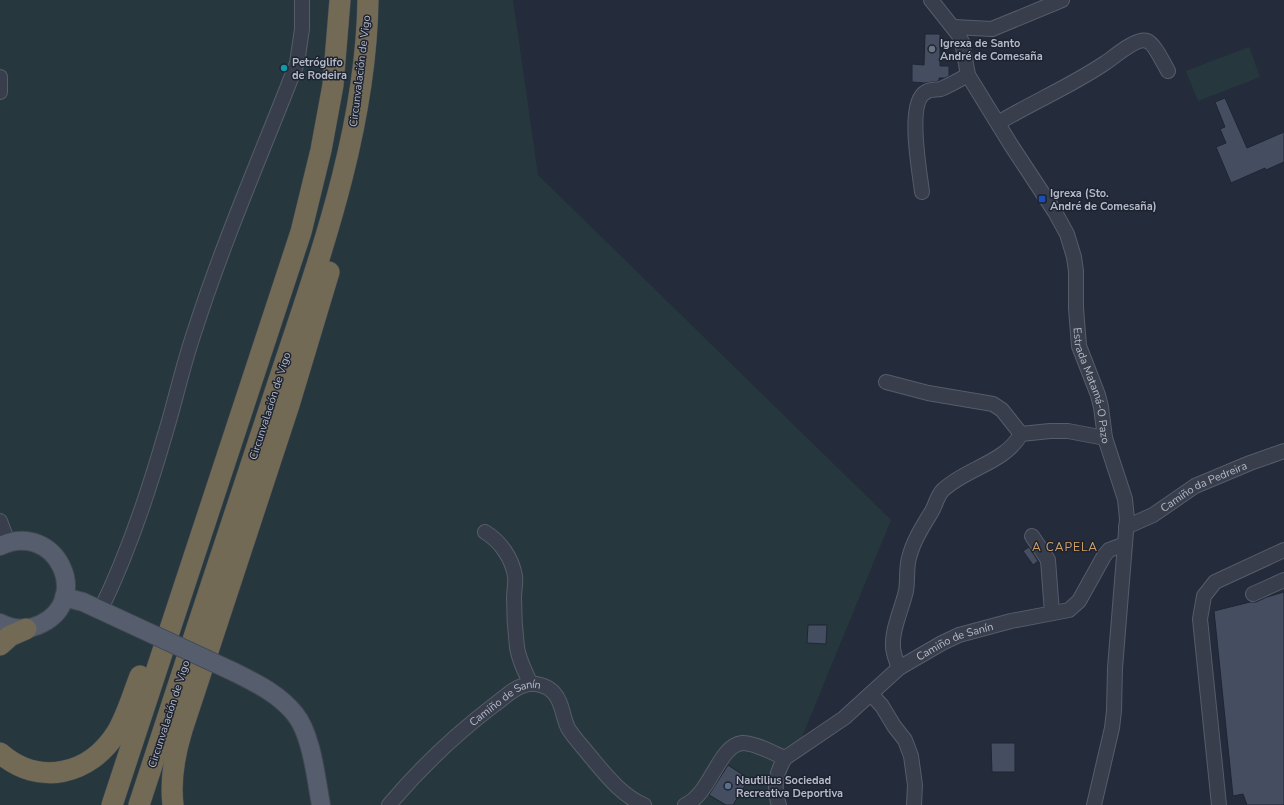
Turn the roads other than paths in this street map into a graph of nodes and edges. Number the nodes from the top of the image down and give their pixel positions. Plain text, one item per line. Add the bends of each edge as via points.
1 (302, 0) edge
2 (340, 0) edge
3 (368, 0) edge
4 (930, 0) edge
5 (1062, 0) edge
6 (954, 27) junction
7 (1168, 71) dead end
8 (968, 75) junction
9 (0, 77) edge
10 (0, 92) edge
11 (358, 111) junction
12 (998, 123) junction
13 (922, 192) dead end
14 (886, 382) dead end
15 (1021, 434) junction
16 (1105, 438) junction
17 (1284, 451) edge
18 (210, 508) junction
19 (0, 521) edge
20 (1126, 527) junction
21 (485, 532) dead end
22 (1032, 536) dead end
23 (4, 544) edge
24 (1125, 544) junction
25 (1284, 550) edge
26 (1284, 580) edge
27 (1252, 594) dead end
28 (64, 597) junction
29 (100, 611) junction
30 (1052, 613) junction
31 (0, 624) edge
32 (26, 629) junction
33 (0, 645) edge
34 (899, 668) junction
35 (530, 684) junction
36 (871, 694) junction
37 (0, 753) edge
38 (785, 758) junction
39 (112, 805) edge
40 (139, 805) edge
41 (173, 805) edge
42 (320, 805) edge
43 (389, 805) edge
44 (644, 805) edge
45 (685, 805) edge
46 (778, 805) edge
47 (914, 805) edge
48 (1094, 805) edge
49 (1219, 805) edge

1 - 29 street via 302,29 297,63 217,266 193,335 164,438 132,537
2 - 18 highway via 332,84 321,150 301,232
3 - 11 highway, Circunvalación de Vigo
4 - 6 street, Estrada Matamá-O Pazo
5 - 6 street via 992,30
6 - 8 street, Estrada Matamá-O Pazo via 962,42
7 - 12 street via 1151,43 1137,41 1089,74
8 - 12 street, Estrada Matamá-O Pazo
8 - 13 street via 939,89 926,91 918,101 915,124
9 - 10 street
11 - 40 highway, Circunvalación de Vigo via 329,227
11 - 41 highway via 357,154 330,271 289,405 182,730 174,767
12 - 16 street, Estrada Matamá-O Pazo via 1055,212 1071,245 1076,271 1079,346 1098,395
14 - 15 street via 928,393 993,404 1002,410
15 - 16 street via 1068,431
15 - 34 street via 1013,446 988,464 954,482 943,490 937,499 909,558 906,591 893,644 893,653
16 - 20 street, Estrada Matamá-O Pazo via 1125,499
17 - 20 street, Camiño da Pedreira via 1195,486 1153,515
18 - 37 highway via 188,542 132,698 117,732 104,749 80,767 57,773 26,769
18 - 39 highway
19 - 23 street
20 - 24 street, Estrada Matamá-O Pazo
21 - 35 street via 497,541 512,566 515,577 517,648
22 - 30 street via 1048,560
23 - 28 main road via 16,540 34,542 56,556 65,575
24 - 30 street, Camiño de Sanín via 1109,550 1104,556 1075,606
24 - 48 street, Estrada Matamá-O Pazo via 1112,728
25 - 49 street via 1216,582 1204,596 1200,619
26 - 27 street
28 - 29 main road via 83,602
28 - 32 main road via 50,619
29 - 42 main road, bridge via 234,672 280,698 296,714 304,730 314,763
30 - 34 street, Camiño de Sanín via 1011,621 949,639
31 - 32 main road
32 - 33 highway via 10,636
34 - 36 street, Camiño de Sanín
35 - 43 street, Camiño de Sanín via 516,688 475,720 417,772
35 - 44 street, Camiño de Sanín via 543,685 553,692 559,699 567,726 573,736 617,788
36 - 38 street, Camiño de Sanín via 844,718
36 - 47 street via 905,740 911,756 915,785
38 - 45 street via 752,744 742,743 731,747 699,795
38 - 46 street via 776,781

